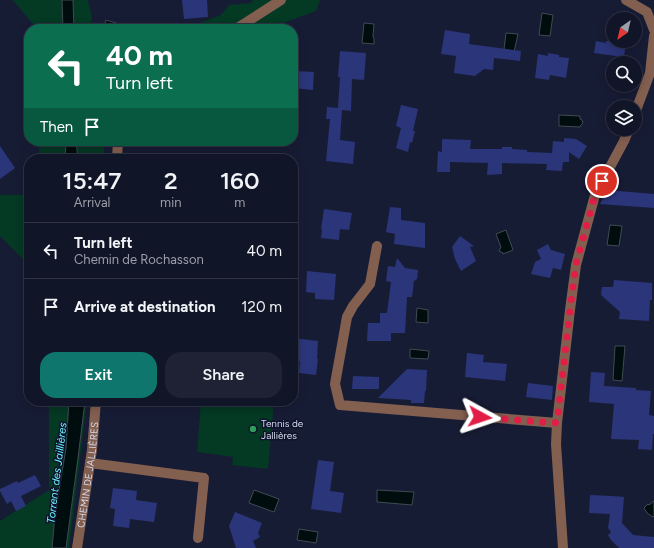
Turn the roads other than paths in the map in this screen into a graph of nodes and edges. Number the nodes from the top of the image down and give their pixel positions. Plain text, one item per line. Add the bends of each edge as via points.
1 (281, 0) edge
2 (626, 0) edge
3 (244, 24) edge
4 (654, 30) edge
5 (654, 36) edge
6 (640, 100) edge
7 (626, 136) edge
8 (377, 246) dead end
9 (96, 406) edge
10 (557, 423) junction
11 (90, 462) junction
12 (198, 538) dead end
13 (77, 548) edge
14 (563, 548) edge

1 - 3 street
2 - 4 street via 647,12
5 - 6 street via 650,73
7 - 10 street via 595,195 576,264
8 - 10 street via 370,284 347,317 335,384 340,405
9 - 11 street, CHEMIN DE JALLIÈRES
10 - 14 street via 556,444
11 - 12 street via 204,478
11 - 13 street, CHEMIN DE JALLIÈRES

